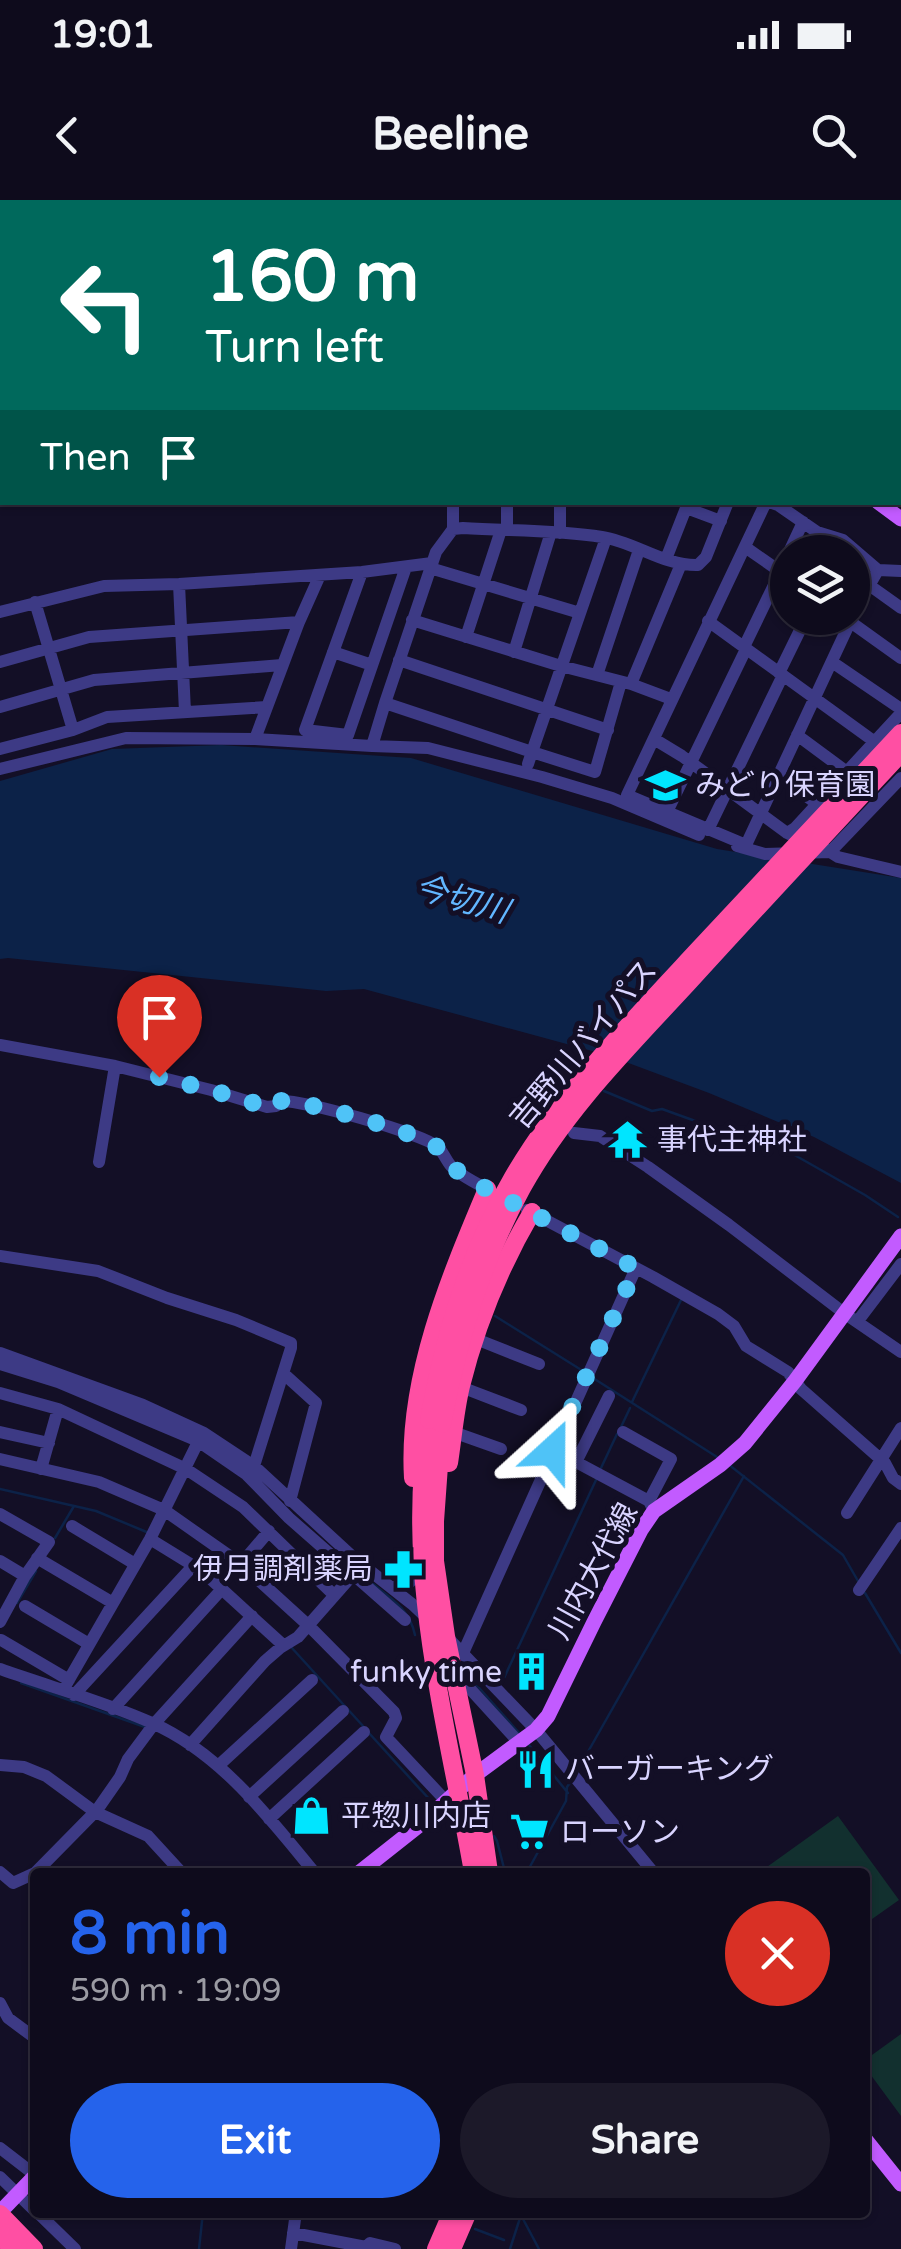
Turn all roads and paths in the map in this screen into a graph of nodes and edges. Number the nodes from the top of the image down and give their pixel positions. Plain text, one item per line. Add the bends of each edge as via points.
1 (453, 505) edge
2 (507, 505) edge
3 (560, 505) edge
4 (727, 505) edge
5 (766, 505) edge
6 (778, 505) edge
7 (721, 521) junction
8 (803, 522) junction
9 (452, 529) junction
10 (504, 530) junction
11 (555, 532) junction
12 (797, 535) edge
13 (822, 535) edge
14 (606, 538) junction
15 (745, 547) junction
16 (638, 550) junction
17 (666, 559) junction
18 (681, 564) junction
19 (770, 564) edge
20 (431, 565) junction
21 (870, 565) edge
22 (406, 567) junction
23 (878, 570) junction
24 (901, 571) edge
25 (362, 572) junction
26 (320, 575) junction
27 (484, 583) junction
28 (179, 584) junction
29 (870, 585) joint
30 (530, 599) junction
31 (770, 601) edge
32 (35, 602) junction
33 (901, 608) edge
34 (0, 612) edge
35 (580, 613) junction
36 (412, 620) junction
37 (708, 621) junction
38 (299, 622) junction
39 (182, 632) junction
40 (870, 634) edge
41 (798, 635) edge
42 (843, 635) edge
43 (466, 637) junction
44 (49, 648) junction
45 (745, 648) junction
46 (333, 652) junction
47 (514, 652) junction
48 (901, 658) edge
49 (399, 660) junction
50 (0, 662) edge
51 (832, 662) junction
52 (282, 665) junction
53 (372, 665) junction
54 (561, 666) junction
55 (184, 671) junction
56 (781, 674) junction
57 (597, 676) junction
58 (626, 683) junction
59 (61, 689) junction
60 (672, 699) junction
61 (815, 699) junction
62 (385, 703) junction
63 (0, 707) edge
64 (267, 707) junction
65 (547, 708) junction
66 (901, 711) edge
67 (185, 712) junction
68 (73, 730) junction
69 (608, 730) junction
70 (901, 733) edge
71 (797, 736) junction
72 (255, 739) junction
73 (654, 739) junction
74 (875, 742) junction
75 (372, 746) junction
76 (0, 749) edge
77 (901, 754) edge
78 (530, 758) junction
79 (692, 763) junction
80 (0, 770) edge
81 (847, 772) junction
82 (778, 776) junction
83 (901, 778) edge
84 (727, 789) junction
85 (817, 804) junction
86 (667, 812) junction
87 (760, 813) junction
88 (708, 830) junction
89 (787, 834) junction
90 (830, 852) junction
91 (901, 872) edge
92 (0, 1045) edge
93 (115, 1066) junction
94 (574, 1133) dead end
95 (100, 1162) dead end
96 (487, 1189) junction
97 (532, 1212) junction
98 (470, 1232) junction
99 (901, 1236) edge
100 (510, 1251) junction
101 (0, 1256) edge
102 (901, 1264) edge
103 (636, 1268) junction
104 (850, 1318) junction
105 (476, 1338) junction
106 (901, 1352) edge
107 (0, 1353) edge
108 (0, 1364) edge
109 (539, 1364) dead end
110 (284, 1374) junction
111 (795, 1381) junction
112 (461, 1387) junction
113 (0, 1393) edge
114 (609, 1396) dead end
115 (58, 1409) junction
116 (520, 1410) dead end
117 (441, 1425) junction
118 (901, 1428) edge
119 (0, 1432) edge
120 (622, 1432) dead end
121 (200, 1437) junction
122 (48, 1443) junction
123 (501, 1449) dead end
124 (0, 1460) edge
125 (880, 1460) junction
126 (254, 1466) junction
127 (186, 1469) junction
128 (41, 1470) junction
129 (901, 1484) edge
130 (290, 1501) junction
131 (651, 1506) junction
132 (164, 1510) junction
133 (847, 1513) dead end
134 (0, 1514) edge
135 (427, 1517) junction
136 (72, 1526) dead end
137 (901, 1528) edge
138 (269, 1532) junction
139 (152, 1536) junction
140 (37, 1558) junction
141 (0, 1560) edge
142 (135, 1564) junction
143 (241, 1564) junction
144 (193, 1566) junction
145 (357, 1570) junction
146 (422, 1570) junction
147 (25, 1576) junction
148 (862, 1587) dead end
149 (392, 1588) junction
150 (222, 1589) junction
151 (334, 1595) junction
152 (113, 1602) junction
153 (4, 1604) edge
154 (25, 1606) dead end
155 (252, 1616) junction
156 (426, 1618) junction
157 (405, 1620) dead end
158 (0, 1622) edge
159 (309, 1626) junction
160 (446, 1636) junction
161 (1, 1640) edge
162 (89, 1644) junction
163 (286, 1644) junction
164 (463, 1653) junction
165 (0, 1669) edge
166 (312, 1680) dead end
167 (462, 1680) dead end
168 (69, 1688) junction
169 (113, 1708) junction
170 (343, 1711) dead end
171 (154, 1724) junction
172 (364, 1732) dead end
173 (524, 1737) junction
174 (190, 1745) junction
175 (0, 1765) edge
176 (218, 1766) junction
177 (474, 1776) junction
178 (452, 1796) junction
179 (248, 1797) junction
180 (95, 1812) junction
181 (269, 1819) junction
182 (1, 1867) edge
183 (41, 1868) edge
184 (177, 1868) edge
185 (311, 1868) edge
186 (365, 1868) edge
187 (472, 1868) edge
188 (488, 1868) edge
189 (649, 1868) edge
190 (30, 1875) edge
191 (0, 2002) edge
192 (30, 2034) edge
193 (870, 2145) edge
194 (0, 2148) edge
195 (30, 2172) edge
196 (0, 2178) edge
197 (30, 2181) edge
198 (901, 2184) edge
199 (8, 2205) edge
200 (42, 2218) edge
201 (295, 2218) edge
202 (449, 2218) edge
203 (465, 2218) edge
204 (293, 2233) junction
205 (0, 2236) edge
206 (13, 2249) edge
207 (34, 2249) edge
208 (75, 2249) edge
209 (291, 2249) edge
210 (395, 2249) edge
211 (436, 2249) edge
212 (452, 2249) edge

1 - 9 street
2 - 10 street
3 - 11 street
4 - 7 street
5 - 15 street
6 - 8 street
7 - 17 street via 686,508
7 - 18 street via 706,557 698,565
8 - 12 street
8 - 13 street
9 - 10 street
9 - 20 street
10 - 11 street
10 - 27 street
11 - 14 street
11 - 30 street
14 - 16 street
14 - 35 street
15 - 19 street
15 - 37 street
16 - 17 street
16 - 57 street
17 - 18 street
18 - 58 street
20 - 22 street
20 - 27 street
20 - 36 street
21 - 23 street
22 - 25 street
22 - 53 street
23 - 24 street
23 - 29 street
25 - 26 street
25 - 46 street
26 - 28 street
26 - 38 street
27 - 30 street
27 - 43 street
28 - 32 street via 104,586
28 - 39 street
29 - 33 street
30 - 35 street
30 - 47 street
31 - 45 street
32 - 34 street
32 - 44 street
35 - 54 street
36 - 43 street
36 - 49 street
37 - 45 street
37 - 60 street
38 - 39 street
38 - 52 street
39 - 44 street via 89,637
39 - 55 street
40 - 48 street
41 - 56 street
42 - 51 street
43 - 47 street
44 - 50 street
44 - 59 street
45 - 56 street
45 - 79 street
46 - 53 street
46 - 53 street via 305,730 348,735
47 - 54 street
49 - 62 street
49 - 65 street
51 - 61 street
51 - 66 street
52 - 55 street
52 - 64 street
54 - 57 street
54 - 65 street
55 - 59 street
55 - 67 street
56 - 61 street
56 - 84 street
57 - 58 street
58 - 60 street
58 - 69 street
59 - 63 street
59 - 68 street
60 - 73 street
61 - 71 street
61 - 74 street
62 - 75 street
62 - 78 street
64 - 67 street
64 - 72 street
65 - 69 street
65 - 78 street
66 - 74 street
67 - 68 street via 108,717
68 - 76 street
69 - 78 street via 594,772
70 - 117 highway, 吉野川バイパス, bridge via 588,1070 543,1130 474,1256 445,1343
71 - 81 street
71 - 82 street
72 - 75 street
72 - 80 street via 126,738
73 - 79 street
73 - 86 street via 627,794
74 - 77 street
74 - 81 street
75 - 90 street via 428,748 542,778 765,854
77 - 117 highway, 吉野川バイパス, bridge via 599,1079 545,1150 472,1298
79 - 84 street
79 - 86 street
81 - 85 street
82 - 85 street
82 - 87 street
83 - 90 street
84 - 87 street
84 - 88 street
85 - 89 street
86 - 88 street
87 - 88 street via 746,845
87 - 89 street
89 - 90 street
90 - 91 street
92 - 93 street
93 - 95 street
93 - 96 street via 267,1107 285,1100 308,1103 407,1133 440,1148 454,1170
94 - 104 street via 600,1136 648,1167
96 - 97 street
96 - 98 highway
97 - 100 highway
97 - 103 street
98 - 100 street
98 - 135 highway via 420,1388 411,1454 413,1488
99 - 104 main road, 川内大代線
100 - 105 highway
101 - 110 street via 98,1271 236,1320 291,1343
102 - 104 street
103 - 111 street via 718,1314 746,1346
103 - 164 street
104 - 106 street
104 - 111 main road, 川内大代線
105 - 109 street
105 - 112 highway
107 - 121 street via 143,1405
108 - 121 street
110 - 126 street
110 - 130 street via 316,1403
111 - 125 street
111 - 131 main road, 川内大代線 via 723,1462
112 - 116 street
112 - 117 highway
113 - 115 street
114 - 131 street via 576,1462
115 - 122 street
115 - 127 street
117 - 123 street
117 - 135 highway, 吉野川バイパス via 422,1470
117 - 135 highway via 444,1493
118 - 125 street
119 - 122 street
120 - 131 street via 672,1458
121 - 126 street
121 - 127 street
121 - 145 street
122 - 128 street
124 - 128 street
125 - 129 street
125 - 133 street
126 - 130 street
127 - 132 street
127 - 138 street
128 - 132 street via 99,1482
130 - 145 street
131 - 173 main road, 川内大代線 via 548,1716
132 - 139 street
132 - 143 street
134 - 140 street via 49,1542
135 - 146 highway, 吉野川バイパス
135 - 160 highway, 吉野川バイパス
136 - 142 street
137 - 148 street
138 - 143 street
138 - 151 street
139 - 142 street
139 - 144 street
140 - 147 street
140 - 152 street
141 - 147 street
142 - 152 street
143 - 159 street
144 - 150 street
144 - 168 street
145 - 149 street
145 - 151 street
145 - 157 street
146 - 149 street
146 - 156 highway, 吉野川バイパス
147 - 153 street
149 - 156 street
150 - 155 street
150 - 169 street
151 - 159 street
152 - 162 street
153 - 158 street
154 - 162 street
155 - 163 street
155 - 171 street
156 - 160 street
156 - 178 highway, 吉野川バイパス
159 - 163 street
159 - 178 street via 394,1712 386,1737
160 - 164 street
160 - 177 highway, 吉野川バイパス
161 - 168 street
162 - 168 street
163 - 174 street
164 - 173 street
165 - 168 street
166 - 176 street
167 - 173 street
168 - 169 street
169 - 171 street
170 - 179 street
171 - 174 street
171 - 180 street
172 - 181 street
173 - 177 main road, 川内大代線
173 - 189 street via 570,1770
174 - 176 street
175 - 180 street via 46,1776
176 - 179 street
177 - 178 main road, 川内大代線
177 - 188 highway, 吉野川バイパス
178 - 186 main road, 川内大代線
178 - 187 highway, 吉野川バイパス
179 - 181 street
180 - 183 street
180 - 184 street via 148,1836
181 - 185 street
182 - 190 street via 13,1882
191 - 192 street via 8,2018
193 - 198 main road
194 - 195 street
196 - 199 street
197 - 199 main road
199 - 207 highway
200 - 208 street
201 - 204 street
202 - 211 highway
203 - 212 highway
204 - 209 street
204 - 210 street
205 - 206 highway

